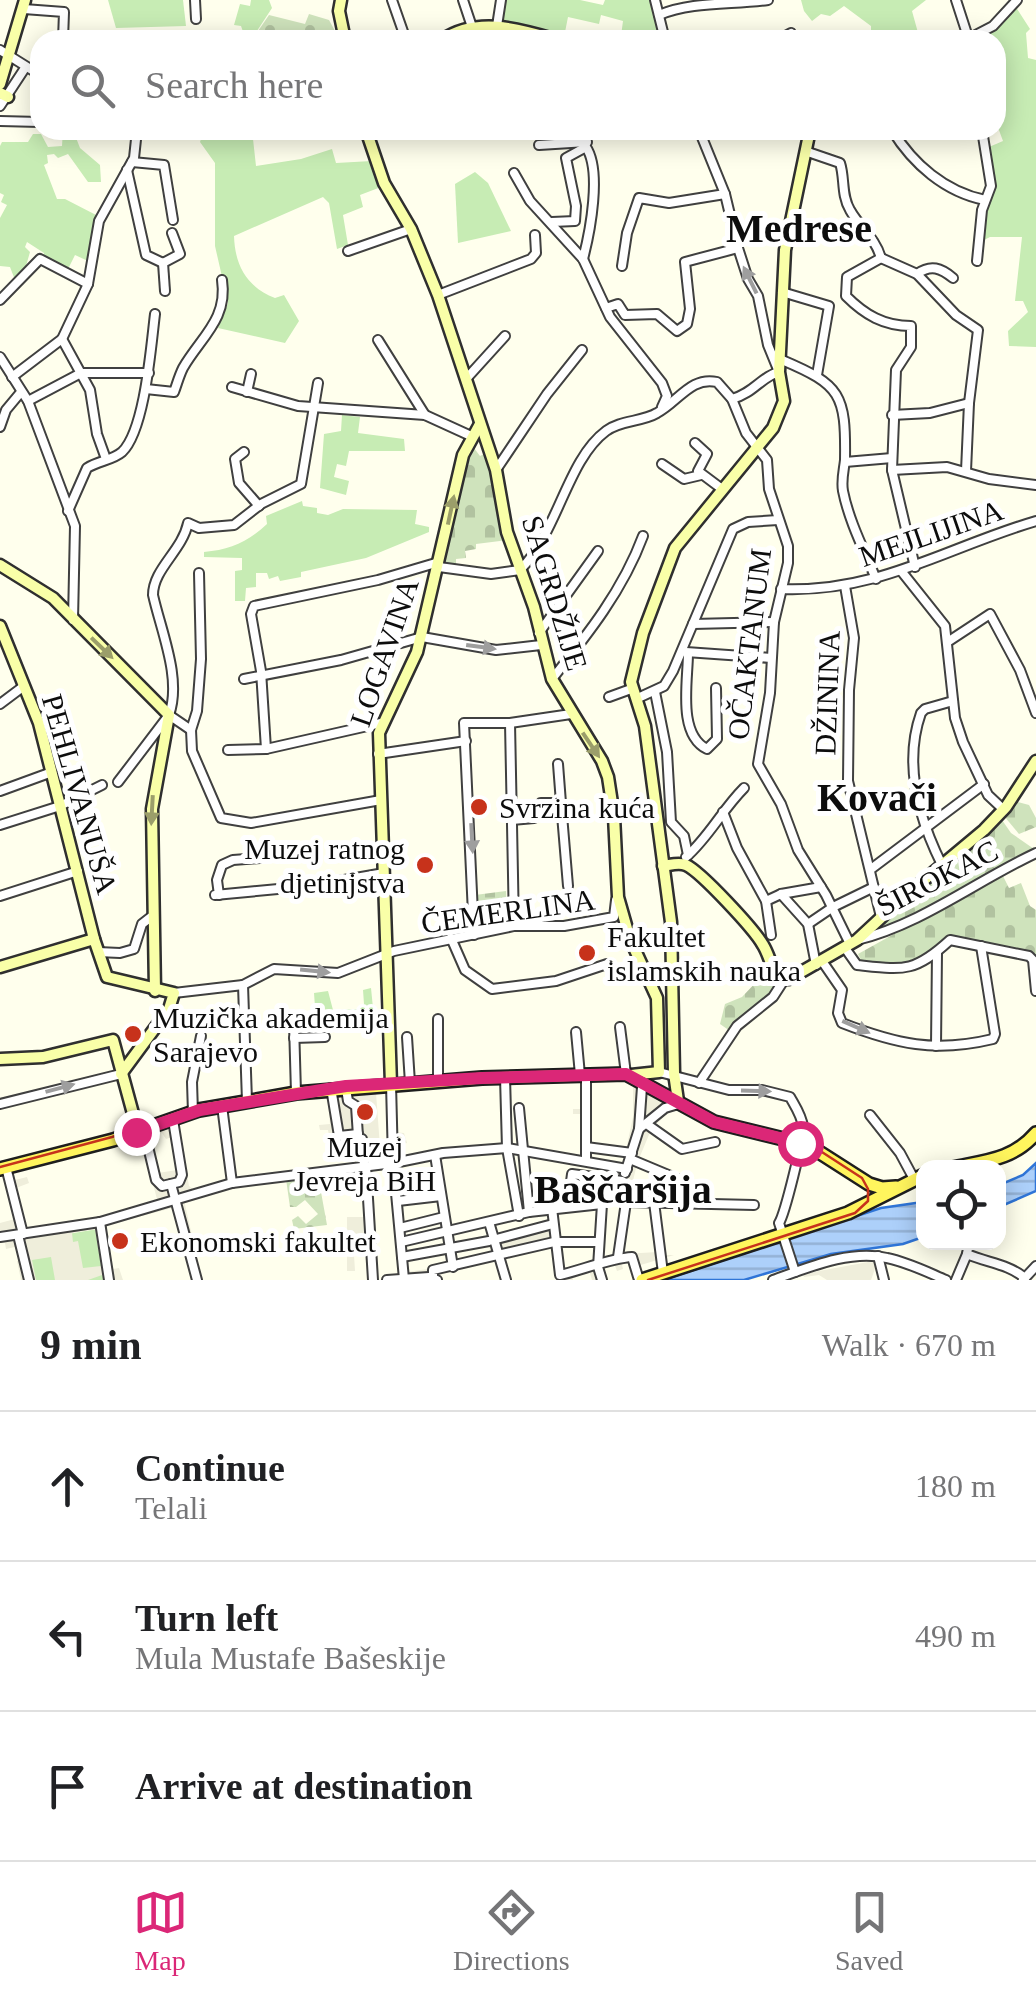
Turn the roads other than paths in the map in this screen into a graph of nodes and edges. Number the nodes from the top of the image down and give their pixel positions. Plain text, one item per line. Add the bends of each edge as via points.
1 (195, 0) edge
2 (341, 0) edge
3 (392, 0) edge
4 (463, 0) edge
5 (501, 0) edge
6 (655, 0) edge
7 (768, 0) edge
8 (956, 0) edge
9 (1017, 0) edge
10 (24, 4) edge
11 (659, 15) junction
12 (196, 20) dead end
13 (497, 26) junction
14 (472, 27) junction
15 (64, 30) edge
16 (343, 30) edge
17 (402, 30) edge
18 (465, 30) edge
19 (495, 30) edge
20 (514, 30) edge
21 (663, 30) edge
22 (964, 30) edge
23 (985, 30) edge
24 (4, 53) edge
25 (25, 68) junction
26 (30, 70) edge
27 (0, 84) edge
28 (3, 99) edge
29 (0, 121) edge
30 (30, 122) edge
31 (138, 140) edge
32 (369, 140) edge
33 (586, 140) edge
34 (703, 140) edge
35 (808, 140) edge
36 (899, 140) edge
37 (984, 140) edge
38 (586, 144) junction
39 (539, 146) dead end
40 (805, 151) junction
41 (129, 166) junction
42 (514, 173) dead end
43 (725, 194) junction
44 (985, 200) junction
45 (173, 220) dead end
46 (552, 222) junction
47 (411, 229) junction
48 (172, 233) dead end
49 (535, 235) dead end
50 (738, 248) junction
51 (348, 251) dead end
52 (881, 258) junction
53 (583, 259) junction
54 (977, 262) dead end
55 (164, 263) junction
56 (622, 266) dead end
57 (917, 274) junction
58 (954, 278) dead end
59 (222, 280) dead end
60 (88, 284) junction
61 (165, 292) dead end
62 (782, 292) junction
63 (438, 295) junction
64 (0, 300) edge
65 (606, 308) junction
66 (155, 314) dead end
67 (504, 336) dead end
68 (62, 339) junction
69 (378, 340) dead end
70 (582, 350) dead end
71 (0, 357) edge
72 (781, 366) junction
73 (81, 373) junction
74 (149, 374) junction
75 (251, 374) dead end
76 (817, 375) junction
77 (12, 377) junction
78 (466, 379) junction
79 (318, 383) dead end
80 (232, 386) dead end
81 (146, 389) junction
82 (21, 392) junction
83 (247, 392) junction
84 (732, 399) junction
85 (28, 401) junction
86 (969, 403) junction
87 (316, 407) junction
88 (658, 413) junction
89 (425, 415) junction
90 (892, 415) junction
91 (480, 424) junction
92 (0, 428) edge
93 (471, 436) junction
94 (694, 444) dead end
95 (758, 447) junction
96 (244, 452) dead end
97 (892, 458) junction
98 (106, 459) junction
99 (845, 462) junction
100 (662, 464) dead end
101 (496, 470) junction
102 (892, 470) junction
103 (966, 472) junction
104 (701, 475) junction
105 (1036, 485) edge
106 (722, 490) junction
107 (259, 506) junction
108 (68, 511) junction
109 (778, 520) junction
110 (1036, 520) edge
111 (643, 536) dead end
112 (598, 551) dead end
113 (0, 565) edge
114 (439, 565) junction
115 (915, 568) junction
116 (520, 570) junction
117 (902, 572) junction
118 (199, 573) dead end
119 (876, 579) junction
120 (845, 586) junction
121 (781, 589) junction
122 (73, 620) junction
123 (774, 622) junction
124 (693, 624) junction
125 (0, 626) edge
126 (422, 636) junction
127 (540, 639) junction
128 (949, 641) junction
129 (684, 650) junction
130 (771, 658) junction
131 (262, 676) junction
132 (244, 679) dead end
133 (552, 679) junction
134 (24, 686) junction
135 (716, 688) dead end
136 (655, 692) junction
137 (634, 693) junction
138 (609, 697) dead end
139 (952, 701) junction
140 (0, 704) edge
141 (1036, 713) edge
142 (170, 714) junction
143 (571, 714) junction
144 (381, 723) junction
145 (510, 723) junction
146 (190, 730) junction
147 (466, 742) junction
148 (266, 749) junction
149 (228, 750) dead end
150 (378, 754) junction
151 (1036, 761) edge
152 (558, 764) dead end
153 (52, 772) junction
154 (118, 782) dead end
155 (984, 784) junction
156 (102, 785) dead end
157 (744, 788) dead end
158 (0, 791) edge
159 (381, 800) junction
160 (561, 803) junction
161 (60, 806) junction
162 (1004, 810) junction
163 (723, 812) junction
164 (512, 820) junction
165 (0, 825) edge
166 (926, 828) junction
167 (1036, 853) edge
168 (260, 858) dead end
169 (683, 859) junction
170 (942, 865) junction
171 (663, 866) junction
172 (871, 868) junction
173 (78, 871) junction
174 (384, 873) junction
175 (568, 886) dead end
176 (821, 888) junction
177 (874, 888) junction
178 (781, 894) junction
179 (0, 896) edge
180 (618, 897) junction
181 (766, 901) junction
182 (832, 908) junction
183 (151, 918) junction
184 (880, 918) junction
185 (808, 924) junction
186 (514, 926) junction
187 (474, 935) junction
188 (771, 935) dead end
189 (451, 938) junction
190 (94, 939) junction
191 (851, 944) junction
192 (981, 946) junction
193 (98, 952) junction
194 (938, 953) junction
195 (387, 955) junction
196 (819, 963) junction
197 (607, 964) dead end
198 (0, 966) edge
199 (1036, 972) edge
200 (672, 978) junction
201 (784, 980) junction
202 (243, 985) junction
203 (155, 991) junction
204 (1036, 991) edge
205 (174, 994) junction
206 (657, 998) junction
207 (438, 1019) dead end
208 (294, 1024) dead end
209 (620, 1026) dead end
210 (721, 1027) dead end
211 (576, 1032) dead end
212 (201, 1036) dead end
213 (731, 1036) junction
214 (325, 1037) dead end
215 (407, 1037) dead end
216 (294, 1038) junction
217 (936, 1046) junction
218 (0, 1059) edge
219 (660, 1072) junction
220 (674, 1073) junction
221 (121, 1074) junction
222 (628, 1074) junction
223 (583, 1075) junction
224 (505, 1077) junction
225 (438, 1081) junction
226 (410, 1083) junction
227 (699, 1083) junction
228 (391, 1084) junction
229 (346, 1086) junction
230 (642, 1087) dead end
231 (331, 1088) junction
232 (296, 1093) junction
233 (247, 1101) junction
234 (676, 1103) junction
235 (0, 1104) edge
236 (222, 1106) junction
237 (519, 1108) dead end
238 (193, 1113) junction
239 (870, 1116) dead end
240 (172, 1120) junction
241 (506, 1123) junction
242 (520, 1123) junction
243 (644, 1127) junction
244 (141, 1131) junction
245 (1036, 1133) edge
246 (361, 1137) junction
247 (715, 1142) dead end
248 (800, 1143) junction
249 (586, 1147) junction
250 (507, 1148) junction
251 (522, 1150) junction
252 (434, 1155) junction
253 (586, 1160) junction
254 (630, 1160) junction
255 (989, 1160) edge
256 (394, 1163) junction
257 (365, 1166) junction
258 (3, 1168) edge
259 (916, 1173) edge
260 (916, 1178) edge
261 (864, 1181) junction
262 (171, 1184) junction
263 (232, 1184) junction
264 (896, 1187) junction
265 (622, 1192) junction
266 (441, 1196) junction
267 (177, 1201) junction
268 (398, 1201) junction
269 (654, 1202) junction
270 (683, 1203) junction
271 (602, 1204) junction
272 (754, 1205) dead end
273 (552, 1208) junction
274 (858, 1209) junction
275 (524, 1214) junction
276 (444, 1218) junction
277 (100, 1222) junction
278 (489, 1222) junction
279 (553, 1224) junction
280 (400, 1228) junction
281 (446, 1232) junction
282 (21, 1234) junction
283 (0, 1236) edge
284 (783, 1237) junction
285 (494, 1240) junction
286 (401, 1242) junction
287 (554, 1242) junction
288 (598, 1242) junction
289 (450, 1248) junction
290 (968, 1250) edge
291 (967, 1254) junction
292 (499, 1255) junction
293 (878, 1256) junction
294 (402, 1258) junction
295 (618, 1258) junction
296 (1036, 1266) edge
297 (598, 1267) junction
298 (453, 1268) junction
299 (794, 1269) junction
300 (663, 1273) junction
301 (372, 1276) edge
302 (434, 1276) edge
303 (933, 1277) edge
304 (404, 1279) edge
305 (1024, 1279) edge
306 (29, 1280) edge
307 (108, 1280) edge
308 (197, 1280) edge
309 (387, 1280) edge
310 (506, 1280) edge
311 (602, 1280) edge
312 (640, 1280) edge
313 (773, 1280) edge
314 (884, 1280) edge
315 (946, 1280) edge
316 (956, 1280) edge

1 - 12 street
2 - 16 street
3 - 17 street
4 - 14 street
5 - 13 street
6 - 11 street
7 - 11 street via 678,7
8 - 22 street
9 - 23 street
10 - 15 street via 64,12
10 - 24 street
11 - 21 street
13 - 14 street
13 - 19 street
13 - 20 street
14 - 18 street
24 - 25 street
24 - 27 street
25 - 26 street
25 - 28 street
29 - 30 street
31 - 41 street
32 - 47 street, SAGRDŽIJE via 384,184
33 - 38 street
34 - 43 street
35 - 40 street
36 - 44 street via 948,188
37 - 44 street via 991,186
38 - 39 street
38 - 46 street via 566,158 576,220
38 - 53 street via 593,189
40 - 52 street via 840,162 845,200
40 - 62 street
41 - 45 street via 164,166
41 - 55 street via 143,250
41 - 60 street via 99,220
42 - 46 street
43 - 50 street
43 - 56 street via 669,204 639,198
44 - 54 street
46 - 53 street
47 - 51 street
47 - 63 street, SAGRDŽIJE
48 - 55 street via 180,254
49 - 63 street via 531,260
50 - 65 street via 685,262 690,314 677,331 657,314 625,315 618,304
72 -> 50 street via 768,345
52 - 57 street
52 - 90 street via 847,277 846,296 874,318 910,326 911,347 896,370
53 - 65 street
55 - 61 street
57 - 58 street via 935,268
57 - 86 street via 978,330
59 - 81 street via 220,316 174,392
60 - 64 street via 37,260
60 - 68 street
62 - 72 street
62 - 76 street via 829,306
63 - 78 street, SAGRDŽIJE
65 - 88 street via 666,389
66 - 74 street
67 - 78 street
68 - 73 street
68 - 77 street
69 - 89 street
70 - 101 street
71 - 77 street
72 - 76 street
72 - 84 street via 752,392
72 - 95 street via 782,409
73 - 74 street
73 - 85 street
73 - 98 street
74 - 81 street
75 - 83 street
76 - 99 street via 841,404
77 - 82 street
78 - 91 street, SAGRDŽIJE
79 - 87 street
80 - 83 street
81 - 98 street via 128,444
82 - 85 street
82 - 92 street
83 - 87 street
84 - 88 street via 717,382 702,381
84 - 95 street, OČAKTANUM
85 - 108 street
86 - 90 street
86 - 103 street
87 - 89 street
87 - 107 street via 303,480
88 - 116 street via 612,426 596,438 543,542
89 - 93 street
90 - 97 street
91 - 93 street, LOGAVINA
91 - 101 street, SAGRDŽIJE
114 -> 93 street, LOGAVINA
94 - 104 street via 706,454
95 - 106 street
95 - 109 street, OČAKTANUM via 767,460
96 - 107 street via 235,460 236,478
97 - 99 street
97 - 102 street
98 - 108 street via 83,472
99 - 119 street via 842,486
100 - 104 street via 684,479
101 - 116 street, SAGRDŽIJE
102 - 103 street via 930,466
102 - 115 street
103 - 105 street
104 - 106 street
106 - 137 street via 672,553 643,633
107 - 142 street via 217,529 188,523 184,541 152,586 172,678
108 - 122 street via 76,532
109 - 121 street, OČAKTANUM via 788,546
109 - 124 street via 733,529
110 - 115 street, MEJLIJINA
111 - 133 street via 594,628
112 - 127 street
113 - 122 street via 53,598
114 - 116 street via 490,574
114 - 126 street, LOGAVINA
114 - 131 street via 254,606
115 - 117 street, MEJLIJINA
116 - 127 street, SAGRDŽIJE
117 - 119 street, MEJLIJINA
117 - 128 street via 938,614
118 - 146 street via 201,660
119 - 120 street, MEJLIJINA
120 - 121 street, MEJLIJINA
120 - 172 street, DŽININA via 854,638 848,780
121 - 123 street, OČAKTANUM
122 -> 142 street
123 - 124 street
123 - 130 street, OČAKTANUM
124 - 129 street
125 - 134 street, PEHLIVANUŠA
126 -> 127 street via 496,650
126 - 131 street
126 - 144 street, LOGAVINA
127 - 133 street, SAGRDŽIJE
128 - 139 street
128 - 141 street via 990,614
129 - 130 street
129 - 135 street via 690,727 707,748 716,739
129 - 136 street
130 - 176 street, OČAKTANUM via 758,764
131 - 132 street
131 - 148 street
133 - 143 street, SAGRDŽIJE
134 - 140 street
134 - 153 street, PEHLIVANUŠA
136 - 137 street
136 - 169 street
137 - 138 street
137 - 171 street
139 - 155 street
139 - 166 street via 925,708 919,720 914,774
142 - 146 street
142 - 154 street
142 -> 183 street via 153,790
143 - 145 street
143 -> 180 street, SAGRDŽIJE via 608,777
144 - 148 street
144 - 150 street, LOGAVINA
145 - 147 street via 464,723
145 - 164 street
146 - 159 street via 197,769 216,812 227,821 251,823
147 - 150 street
147 -> 187 street
148 - 149 street
150 - 159 street, LOGAVINA
151 - 162 street
152 - 160 street
153 - 158 street
153 - 161 street, PEHLIVANUŠA
155 - 162 street
155 - 166 street
156 - 161 street
157 - 163 street
159 - 174 street, LOGAVINA
160 - 164 street via 541,803 534,818
160 - 175 street
161 - 165 street
161 - 173 street, PEHLIVANUŠA
162 - 170 street
163 - 169 street
163 - 181 street
164 - 186 street
166 - 170 street
166 - 172 street
167 - 191 street, ŠIROKAC via 916,920
168 - 174 street via 222,865 217,895
169 - 171 street
169 - 201 street via 736,911
170 - 184 street
171 - 200 street
172 - 177 street, DŽININA
173 - 179 street
173 - 190 street, PEHLIVANUŠA
174 - 195 street, LOGAVINA
176 - 178 street
176 - 182 street, OČAKTANUM
177 - 182 street
177 - 184 street, DŽININA
178 - 181 street
178 - 185 street
180 - 186 street, ČEMERLINA via 610,919
180 - 206 street, SAGRDŽIJE
181 - 188 street
182 - 185 street
182 - 191 street, OČAKTANUM
183 - 193 street via 142,924 134,949
183 - 203 street
184 - 191 street
185 - 196 street
186 - 187 street, ČEMERLINA
187 - 189 street, ČEMERLINA
189 - 195 street, ČEMERLINA
189 - 197 street via 465,970 492,988 556,981
190 - 193 street, PEHLIVANUŠA
190 - 198 street
191 - 194 street via 857,964 896,970
191 - 196 street
192 - 194 street via 950,940
192 - 199 street via 1028,956
192 - 217 street via 995,1034
193 - 203 street, PEHLIVANUŠA via 108,978
194 - 217 street
202 -> 195 street, ČEMERLINA via 274,969 338,972
195 - 228 street, LOGAVINA
196 - 201 street
196 -> 217 street via 842,990 842,1023 890,1042
199 - 204 street
200 - 206 street
200 - 220 street
201 - 213 street
202 - 205 street, ČEMERLINA
202 - 233 street
203 - 205 street
205 - 221 street
206 - 219 street, SAGRDŽIJE
207 - 225 street
208 - 216 street
209 - 222 street
210 - 213 street
211 - 223 street
212 - 238 street
213 - 227 street
214 - 216 street
215 - 226 street
216 - 232 street
218 - 221 street via 43,1057 113,1040
219 - 220 street
219 - 222 street
220 - 227 street
220 - 234 street
235 -> 221 street
221 - 244 street
222 - 223 main road
222 - 234 main road
223 - 224 main road
223 - 249 street
224 - 225 main road
224 - 241 street
225 - 226 main road
226 - 228 main road
227 -> 248 street via 790,1097 804,1131
228 - 229 main road
228 - 256 street
229 - 231 main road
229 - 246 street
230 - 243 street
231 - 232 main road
231 - 246 street via 339,1136
232 - 233 main road
233 - 236 main road
234 - 243 street
234 - 248 main road via 714,1122
236 - 238 main road
236 - 263 street
237 - 242 street
238 - 240 main road
239 - 259 street
240 - 244 main road
240 - 262 street via 182,1175
241 - 242 street
241 - 250 street
242 - 251 street
243 - 247 street via 682,1148
243 - 254 street
244 - 258 main road
244 - 262 street via 156,1180
245 - 255 main road via 1022,1148
246 - 257 street
248 - 261 main road
248 - 284 street via 779,1223
249 - 253 street
249 - 254 street
250 - 251 street
250 - 252 street
250 - 275 street
251 - 253 street
251 - 275 street
252 - 256 street
252 - 266 street
253 - 254 street
254 - 265 street
254 - 270 street via 685,1182
256 - 257 street
256 - 268 street
257 - 263 street
257 - 301 street
258 - 282 street
260 - 264 main road
261 - 264 main road
261 - 274 main road via 866,1200
262 - 267 street
263 - 267 street
264 - 274 main road
265 - 265 street via 570,1189 572,1174
265 - 269 street
265 - 271 street
265 - 295 street
266 - 268 street
266 - 276 street
267 - 277 street
267 - 308 street
268 - 280 street
269 - 270 street
269 - 300 street
270 - 272 street
271 - 273 street
271 - 288 street
273 - 275 street
273 - 279 street
274 - 284 main road
275 - 278 street
276 - 280 street
276 - 281 street
277 - 282 street
277 - 307 street
278 - 281 street
278 - 285 street
279 - 285 street
279 - 287 street
280 - 286 street
281 - 286 street
281 - 289 street
282 - 283 street
282 - 306 street
284 - 299 street
284 - 300 main road
285 - 289 street
285 - 292 street
286 - 294 street
287 - 288 street
287 - 292 street
287 - 297 street via 560,1274
288 - 297 street
289 - 294 street
289 - 298 street
290 - 291 street
291 - 305 street via 1010,1266
291 - 316 street
292 - 298 street
292 - 310 street
293 - 299 street
293 - 303 street
293 - 314 street
294 - 304 street
295 - 297 street
295 - 312 street via 632,1257
296 - 305 street
297 - 311 street
298 - 302 street
299 - 313 street
300 - 312 main road
302 - 304 street
303 - 315 street
304 - 309 street

